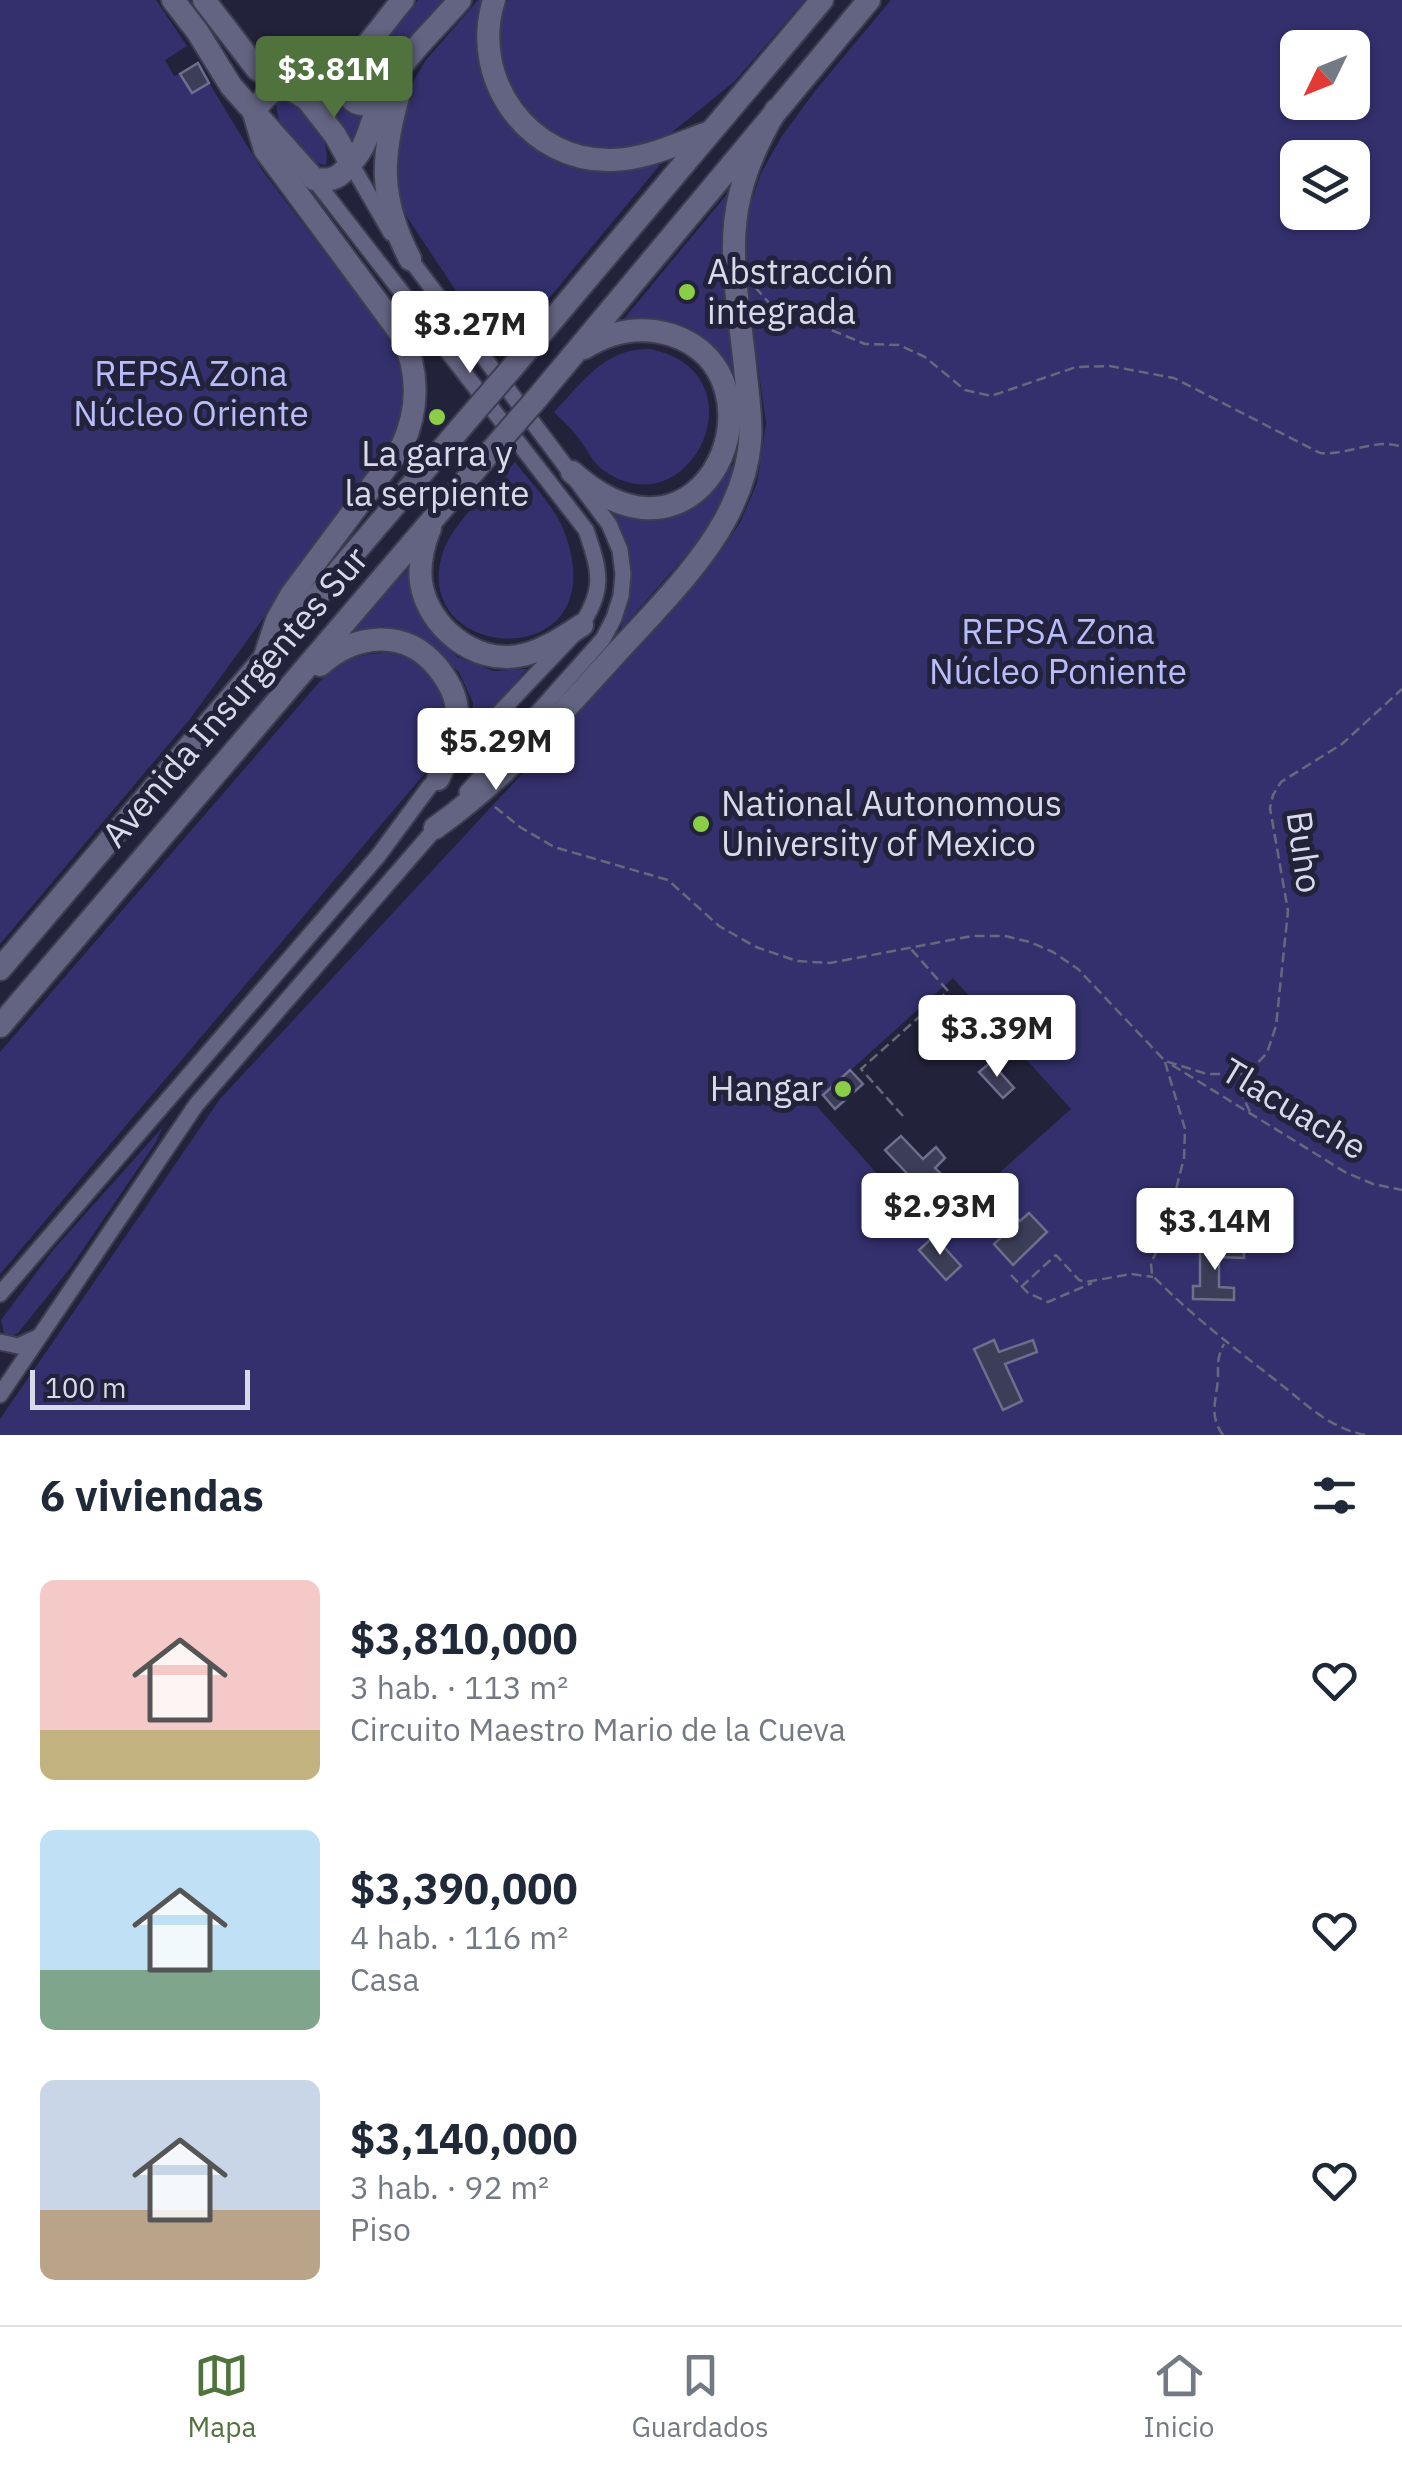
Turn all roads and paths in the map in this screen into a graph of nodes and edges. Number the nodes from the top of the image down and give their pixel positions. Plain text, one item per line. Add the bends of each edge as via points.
1 (173, 0) edge
2 (204, 0) edge
3 (402, 0) edge
4 (460, 0) edge
5 (494, 0) edge
6 (822, 0) edge
7 (869, 0) edge
8 (409, 58) junction
9 (346, 66) junction
10 (283, 86) junction
11 (382, 98) junction
12 (776, 110) junction
13 (254, 112) junction
14 (711, 131) junction
15 (350, 162) junction
16 (314, 179) junction
17 (410, 259) junction
18 (735, 280) junction
19 (576, 352) junction
20 (1402, 447) edge
21 (572, 472) junction
22 (444, 506) junction
23 (582, 625) junction
24 (264, 659) junction
25 (1402, 689) edge
26 (268, 711) junction
27 (438, 778) junction
28 (482, 794) junction
29 (435, 828) junction
30 (910, 948) junction
31 (0, 969) edge
32 (0, 1026) edge
33 (1165, 1060) junction
34 (1246, 1074) junction
35 (903, 1116) dead end
36 (1255, 1118) junction
37 (1402, 1190) edge
38 (1011, 1275) dead end
39 (1155, 1278) junction
40 (1094, 1283) junction
41 (1022, 1286) junction
42 (0, 1294) edge
43 (39, 1336) junction
44 (0, 1342) edge
45 (1225, 1343) junction
46 (0, 1395) edge
47 (1224, 1435) edge
48 (1364, 1435) edge

1 - 13 main road
2 - 10 main road via 257,69
3 - 9 main road
4 - 8 main road
5 - 14 main road via 488,40 493,75 512,111 540,139 582,158 612,160
6 - 14 main road, Avenida Insurgentes Sur
7 - 12 main road, Avenida Insurgentes Sur
8 - 11 main road
8 - 17 main road via 384,169 386,200
9 - 10 main road via 324,81
9 - 11 main road via 348,99 371,105
10 - 13 main road
10 - 15 main road via 306,99
11 - 15 main road via 366,146
12 - 18 main road via 736,202
12 - 19 main road, Avenida Insurgentes Sur
13 - 16 main road
13 - 24 main road via 266,150 401,334 415,384 402,446 291,595
14 - 24 main road, Avenida Insurgentes Sur, bridge
15 - 16 main road via 328,181
15 - 17 street
16 - 23 street via 586,530 599,566 596,605
17 - 21 street
18 - 20 path via 756,288 771,305 864,344 900,345 966,390 991,396 1076,367 1110,366 1174,378 1320,454
18 - 28 main road via 750,440 724,523 647,619
19 - 21 main road via 623,331 675,336 710,363 730,417 714,472 674,504 618,504
19 - 22 main road, Avenida Insurgentes Sur, bridge
21 - 29 street via 620,550 621,596 614,618
22 - 23 main road via 427,537 420,578 430,610 449,632 476,651 505,657 546,648
22 - 26 main road, Avenida Insurgentes Sur
23 - 27 street
24 - 31 main road, Avenida Insurgentes Sur
25 - 34 path, Buho via 1358,732 1273,794 1288,911 1281,1000 1272,1044
26 - 27 main road via 340,649 369,640 400,642 433,662 456,702 454,739
26 - 32 main road, Avenida Insurgentes Sur
27 - 42 street
28 - 29 main road
28 - 30 path via 554,847 668,880 719,926 770,953 830,963
29 - 43 street via 196,1104
30 - 33 path via 988,936 1042,946 1088,979
30 - 35 path via 948,991 860,1068
33 - 34 path via 1207,1074
33 - 36 path, Tlacuache
33 - 39 path via 1186,1128 1164,1236 1150,1267
34 - 36 path via 1242,1095
36 - 37 path, Tlacuache via 1344,1172
38 - 41 path
39 - 40 path via 1131,1274
39 - 45 path
40 - 41 path via 1048,1302
40 - 41 path via 1080,1280 1056,1255
43 - 44 street via 18,1346
43 - 46 street
45 - 47 path via 1215,1361 1213,1408
45 - 48 path via 1322,1416

